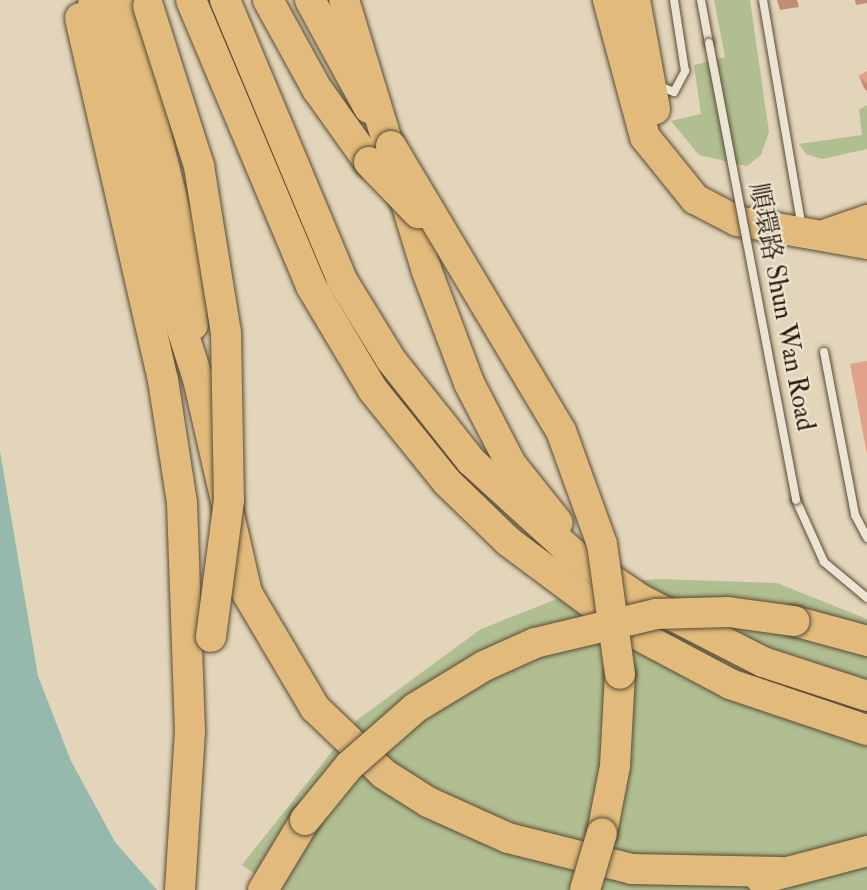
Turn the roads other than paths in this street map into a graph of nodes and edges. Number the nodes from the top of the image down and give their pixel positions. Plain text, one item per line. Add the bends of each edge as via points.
1 (76, 0) edge
2 (93, 0) edge
3 (123, 0) edge
4 (146, 0) edge
5 (191, 0) edge
6 (225, 0) edge
7 (268, 0) edge
8 (309, 0) edge
9 (344, 0) edge
10 (608, 0) edge
11 (635, 0) edge
12 (674, 0) edge
13 (701, 0) edge
14 (764, 0) edge
15 (647, 65) junction
16 (663, 157) junction
17 (867, 220) edge
18 (810, 235) junction
19 (867, 244) edge
20 (466, 263) junction
21 (824, 351) dead end
22 (198, 380) junction
23 (867, 538) edge
24 (593, 568) junction
25 (867, 598) edge
26 (867, 641) edge
27 (867, 696) edge
28 (867, 730) edge
29 (190, 731) junction
30 (867, 851) edge
31 (780, 872) junction
32 (180, 890) edge
33 (263, 890) edge
34 (585, 890) edge
35 (730, 890) edge

1 - 29 highway via 92,88 177,459
2 - 22 highway via 163,270
3 - 22 highway via 188,262
4 - 29 highway, bridge via 205,193 228,365 226,541
5 - 28 highway, bridge via 290,244 350,356 447,482 553,578 695,667 764,698
6 - 24 highway via 323,239 384,350 478,467
7 - 20 highway, bridge via 317,89 362,154
8 - 20 highway, bridge via 391,146
9 - 24 highway via 426,269 469,383 511,464
10 - 16 highway via 645,136
11 - 15 highway
12 - 15 lane via 684,58 681,84 674,92 664,91
13 - 25 lane, 順環路 Shun Wan Road, bridge via 796,500 824,562
14 - 18 lane
15 - 16 highway
16 - 18 highway via 678,180 713,212
17 - 18 highway
18 - 19 highway
20 - 34 highway, bridge via 561,431 587,495 609,579 620,674 618,735 610,799
21 - 23 lane via 855,515
22 - 31 highway, bridge via 247,593 301,690 366,759 428,802 543,850 632,869
24 - 27 highway, bridge via 728,647
26 - 33 highway, bridge via 772,617 695,612 610,621 527,646 435,694 372,744 305,820
29 - 32 highway
30 - 31 highway
31 - 35 highway

